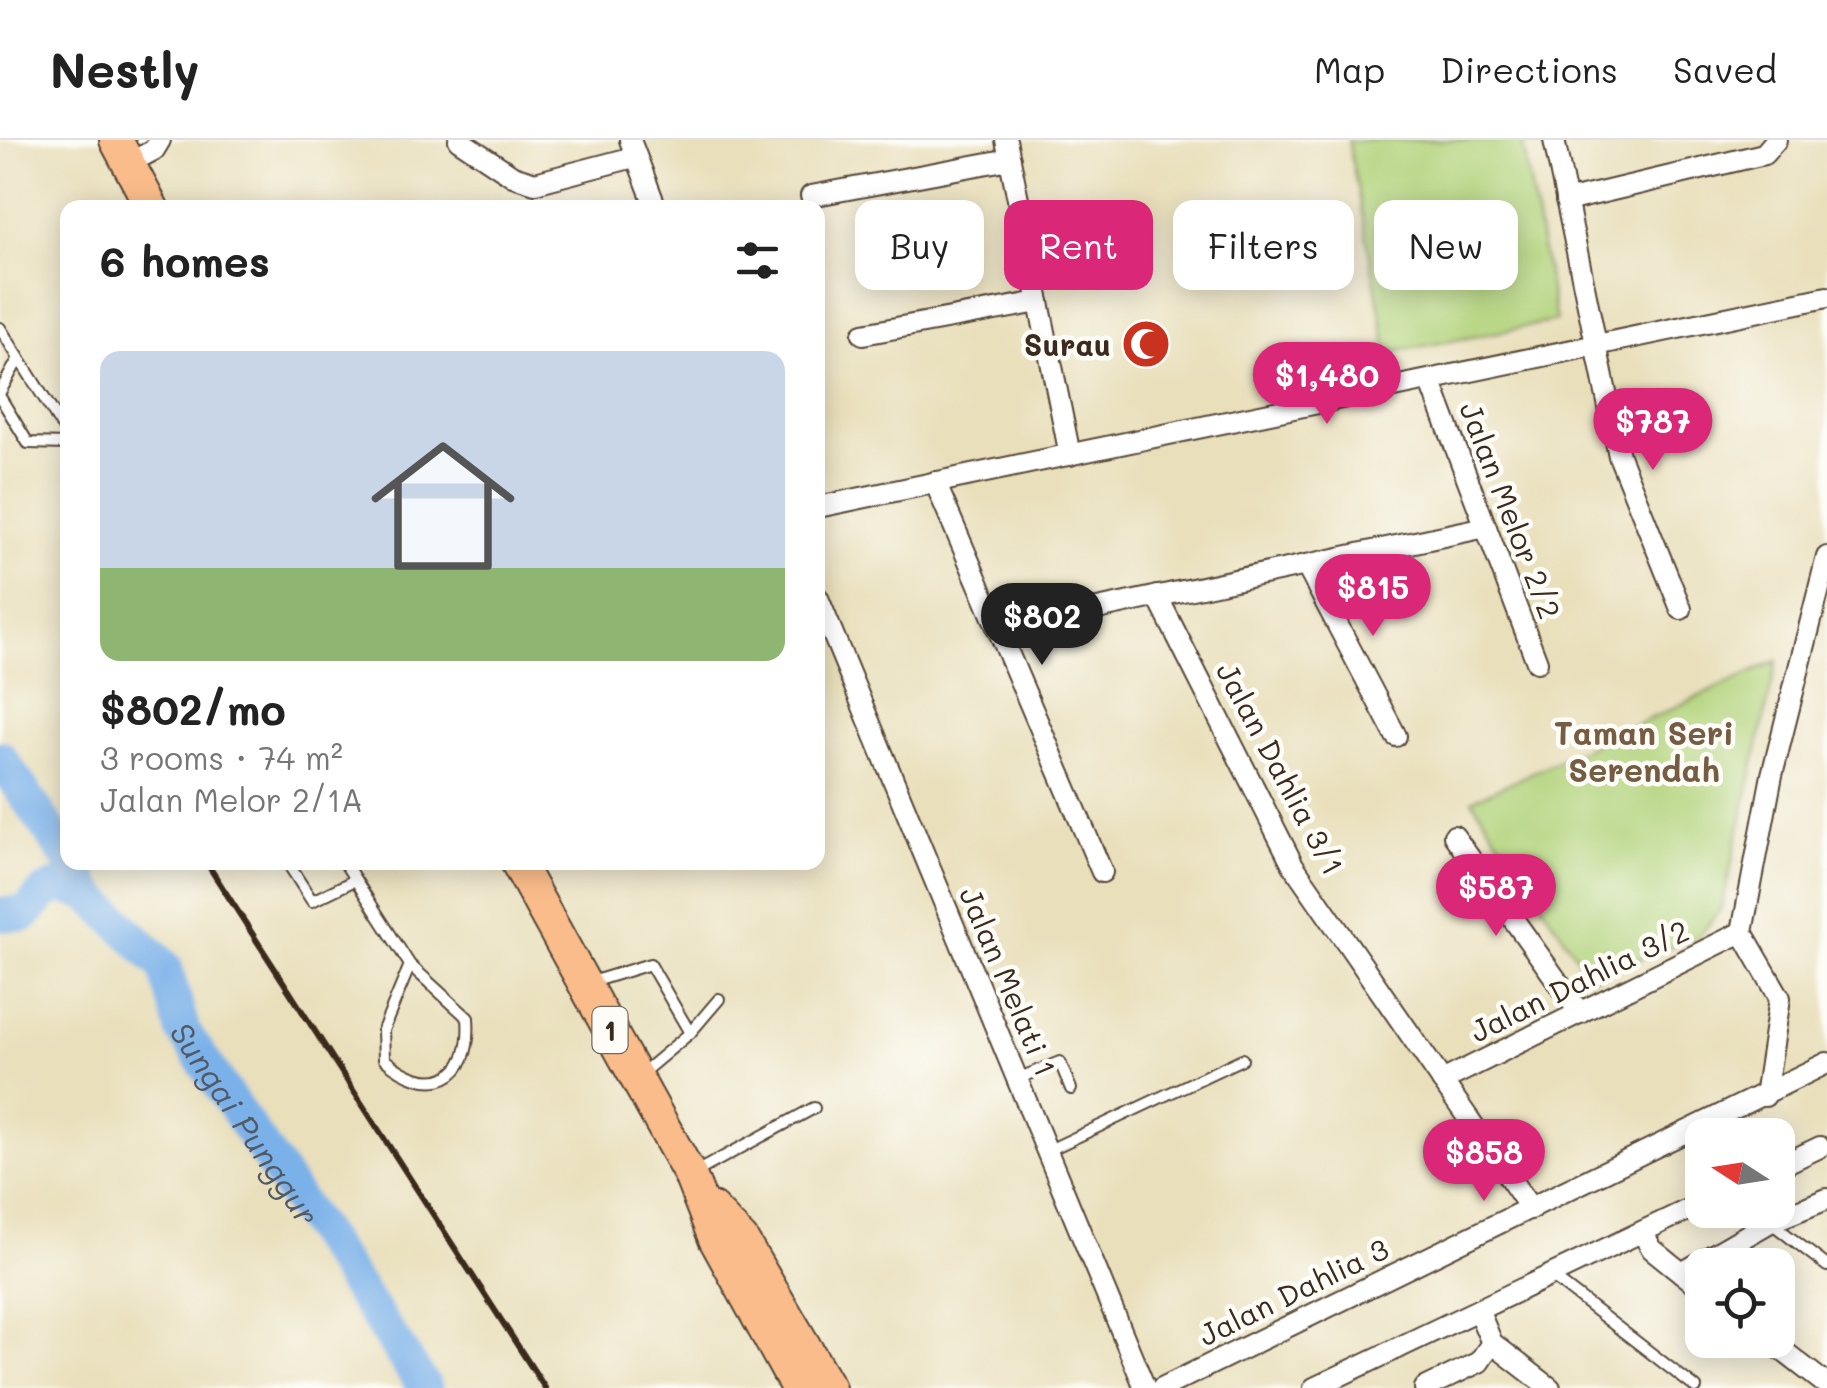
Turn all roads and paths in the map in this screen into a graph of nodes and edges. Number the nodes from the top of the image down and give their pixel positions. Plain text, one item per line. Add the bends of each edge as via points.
1 (160, 140) edge
2 (459, 140) edge
3 (1554, 140) edge
4 (1776, 140) edge
5 (632, 148) edge
6 (1008, 149) edge
7 (122, 152) edge
8 (811, 196) dead end
9 (148, 200) edge
10 (653, 200) edge
11 (1566, 200) junction
12 (1827, 297) edge
13 (1039, 302) junction
14 (0, 328) edge
15 (863, 334) dead end
16 (1596, 345) junction
17 (19, 358) junction
18 (1430, 380) junction
19 (0, 394) edge
20 (60, 423) edge
21 (60, 444) edge
22 (1070, 454) junction
23 (935, 482) junction
24 (825, 506) edge
25 (1486, 528) junction
26 (1827, 557) edge
27 (1306, 565) junction
28 (1158, 596) junction
29 (1680, 609) dead end
30 (825, 615) edge
31 (998, 630) junction
32 (1537, 662) dead end
33 (1396, 736) dead end
34 (1454, 836) dead end
35 (292, 870) edge
36 (349, 870) edge
37 (521, 870) edge
38 (1102, 872) dead end
39 (355, 880) junction
40 (1742, 932) junction
41 (410, 965) junction
42 (584, 984) junction
43 (719, 999) dead end
44 (1580, 1013) junction
45 (690, 1032) junction
46 (1242, 1059) dead end
47 (1827, 1063) edge
48 (637, 1078) junction
49 (1017, 1079) junction
50 (1442, 1080) junction
51 (1072, 1089) dead end
52 (1765, 1096) junction
53 (814, 1108) dead end
54 (1824, 1145) edge
55 (1047, 1150) junction
56 (1795, 1160) edge
57 (696, 1187) junction
58 (1827, 1199) edge
59 (1531, 1209) junction
60 (1685, 1211) edge
61 (1795, 1212) edge
62 (1760, 1228) edge
63 (1778, 1228) edge
64 (1642, 1232) junction
65 (1827, 1266) edge
66 (1682, 1273) junction
67 (1685, 1275) edge
68 (1550, 1276) junction
69 (1478, 1310) junction
70 (1492, 1344) junction
71 (1792, 1358) edge
72 (1827, 1385) edge
73 (797, 1388) edge
74 (829, 1388) edge
75 (1145, 1388) edge
76 (1162, 1388) edge
77 (1314, 1388) edge
78 (1425, 1388) edge
79 (1550, 1388) edge
80 (1696, 1388) edge

1 - 7 street via 154,150
2 - 5 street via 513,176 535,182
3 - 11 street
4 - 11 street via 1764,154
5 - 10 street
6 - 8 street
6 - 13 street
7 - 9 main road
11 - 16 street
12 - 16 street
13 - 15 street
13 - 22 street
14 - 17 lane
16 - 18 street
16 - 29 street via 1619,456
17 - 19 lane
17 - 20 lane
18 - 22 street
18 - 25 street, Jalan Melor 2/2
19 - 21 lane via 28,443
22 - 23 street
23 - 24 street
23 - 31 street
25 - 27 street
25 - 32 street, Jalan Melor 2/2
26 - 40 street via 1772,775
27 - 28 street
27 - 33 street
28 - 31 street
28 - 50 street, Jalan Dahlia 3/1 via 1292,865
30 - 49 street, Jalan Melati 1
31 - 38 street
34 - 44 street
35 - 39 lane via 312,901
36 - 39 lane
37 - 42 main road, 1
39 - 41 lane
40 - 44 street, Jalan Dahlia 3/2
40 - 52 street via 1780,998
41 - 41 lane via 383,1030 384,1058 407,1078 432,1081 456,1071 470,1048 468,1018
42 - 45 lane via 650,964
42 - 48 main road, 1
43 - 45 lane
44 - 50 street, Jalan Dahlia 3/2
45 - 48 lane
46 - 55 lane
47 - 52 street, Jalan Dahlia 3
48 - 57 main road, 1
49 - 51 lane via 1060,1062
49 - 55 street, Jalan Melati 1
50 - 59 street, Jalan Dahlia 3/1
52 - 59 street, Jalan Dahlia 3
53 - 57 lane
54 - 56 street
55 - 75 street, Jalan Melati 1
57 - 73 main road, 1 via 715,1239
57 - 74 main road, 1 via 742,1240
58 - 61 street
59 - 76 street, Jalan Dahlia 3
60 - 64 street
62 - 66 street
63 - 65 lane
64 - 66 street
64 - 68 street
66 - 67 street
68 - 69 street
68 - 80 lane
69 - 70 street
69 - 77 street
70 - 78 street via 1479,1362
70 - 79 street
71 - 72 street

